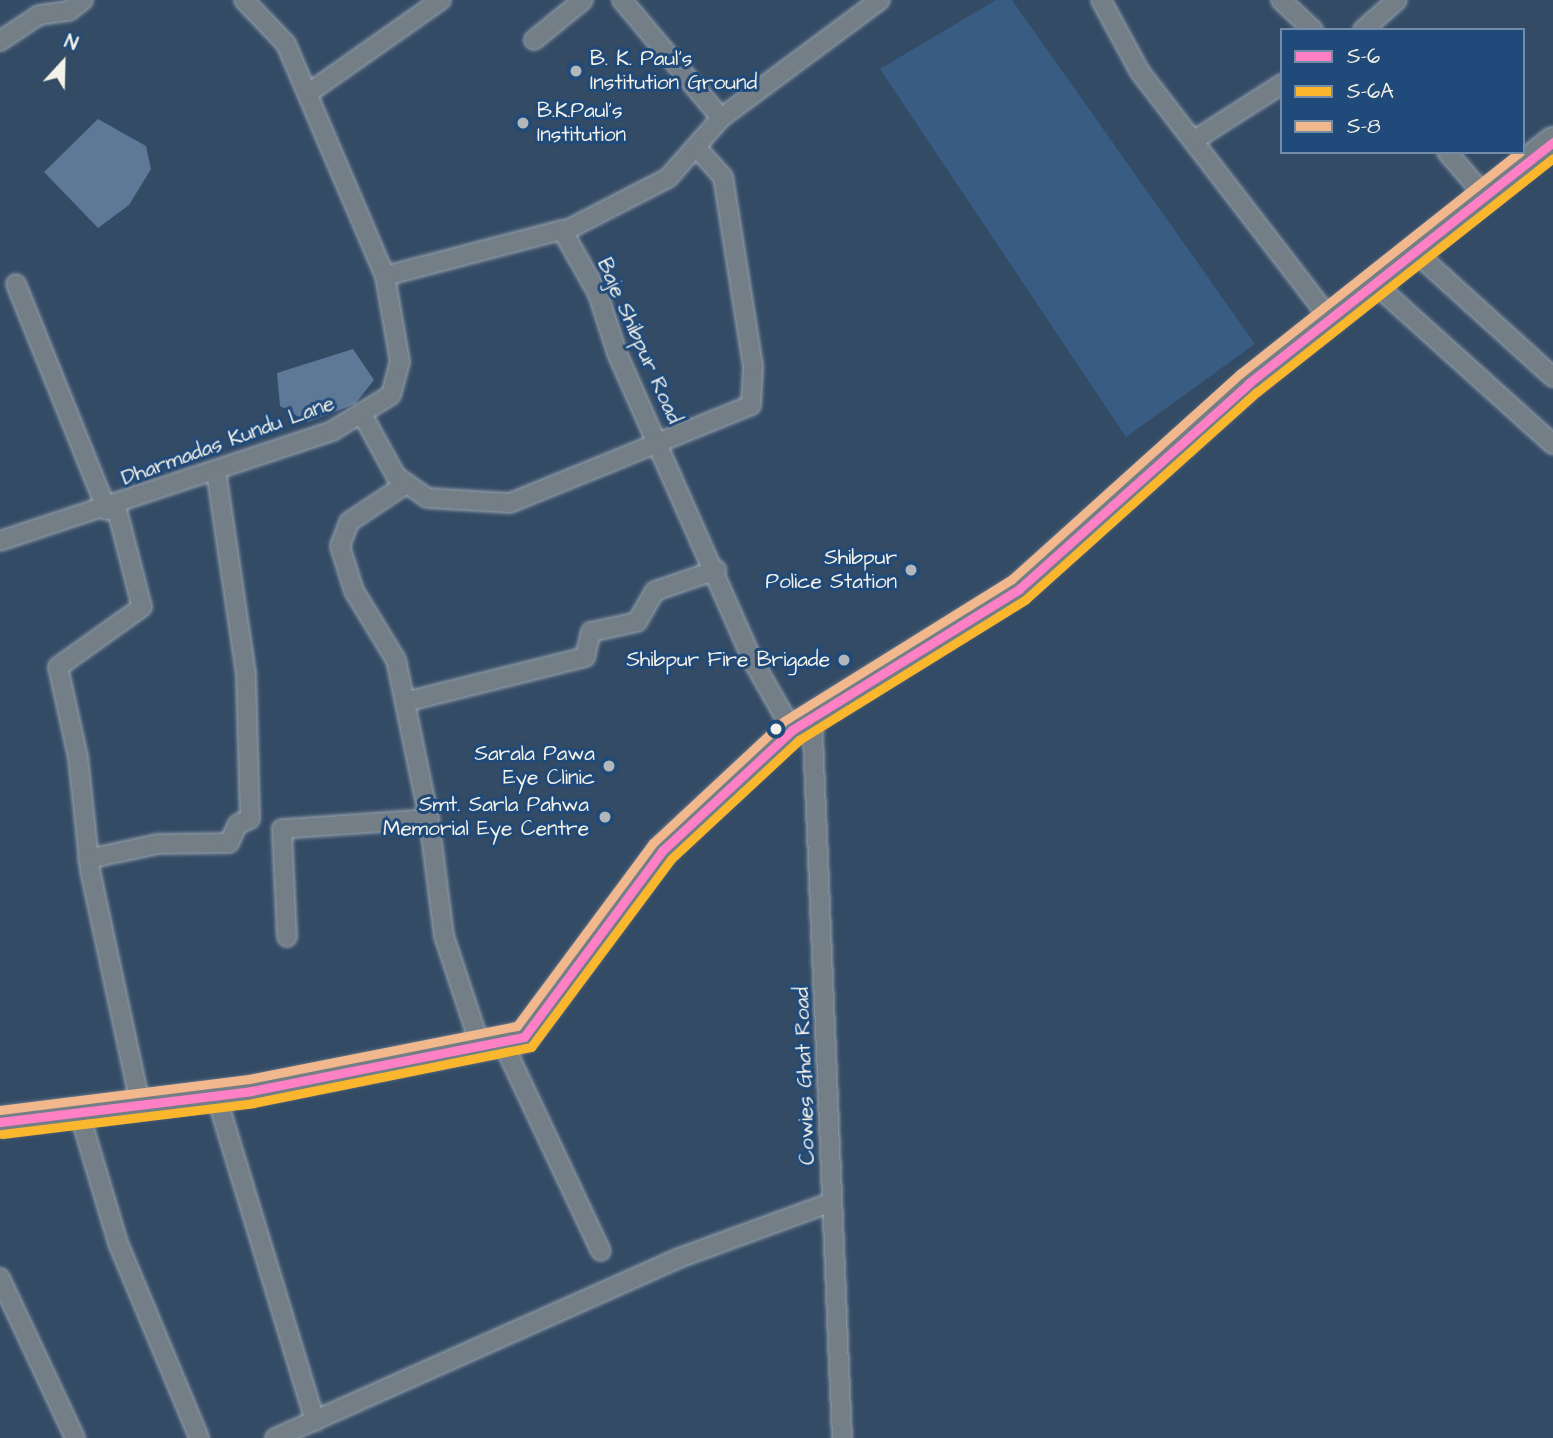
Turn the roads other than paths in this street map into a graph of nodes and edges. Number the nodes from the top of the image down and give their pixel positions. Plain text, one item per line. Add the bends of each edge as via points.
1 (83, 0) edge
2 (244, 0) edge
3 (441, 0) edge
4 (583, 0) edge
5 (622, 0) edge
6 (880, 0) edge
7 (1101, 0) edge
8 (1281, 0) edge
9 (1397, 0) edge
10 (1311, 28) edge
11 (1365, 28) edge
12 (534, 40) dead end
13 (0, 41) edge
14 (1280, 85) edge
15 (310, 92) junction
16 (721, 118) junction
17 (1195, 139) junction
18 (1553, 142) edge
19 (698, 149) junction
20 (1449, 154) edge
21 (1485, 196) junction
22 (563, 232) junction
23 (1414, 251) junction
24 (385, 276) junction
25 (1374, 283) junction
26 (16, 284) dead end
27 (1330, 319) junction
28 (1553, 377) edge
29 (362, 414) junction
30 (1553, 444) edge
31 (660, 446) junction
32 (216, 472) junction
33 (406, 484) junction
34 (111, 508) junction
35 (0, 541) edge
36 (716, 570) junction
37 (405, 702) junction
38 (802, 721) junction
39 (429, 819) junction
40 (250, 820) junction
41 (282, 829) junction
42 (88, 859) junction
43 (287, 937) dead end
44 (491, 1043) junction
45 (216, 1095) junction
46 (140, 1104) junction
47 (79, 1112) junction
48 (0, 1122) edge
49 (832, 1202) junction
50 (600, 1251) dead end
51 (0, 1278) edge
52 (315, 1421) junction
53 (75, 1438) edge
54 (199, 1438) edge
55 (275, 1438) edge
56 (842, 1438) edge

1 - 13 street via 69,11 39,15
2 - 15 street via 286,44
3 - 15 street
4 - 12 street
5 - 16 street
6 - 16 street
7 - 17 street via 1140,72
8 - 10 street
9 - 11 street
14 - 17 street
15 - 24 street
16 - 19 street
17 - 27 street
18 - 21 main road
19 - 22 street via 667,178
19 - 31 street via 723,177 753,366 751,405
20 - 21 street
21 - 23 main road
22 - 24 street via 489,245
22 - 31 street, Baje Shibpur Road via 598,294
23 - 25 main road
23 - 28 street
24 - 29 street, Dharmadas Kundu Lane via 400,362 391,395
25 - 27 main road
25 - 30 street
26 - 34 street
27 - 38 main road via 1019,589
29 - 32 street, Dharmadas Kundu Lane
29 - 33 street
31 - 33 street via 510,503 427,498
31 - 36 street, Baje Shibpur Road
32 - 34 street, Dharmadas Kundu Lane
32 - 40 street via 246,674
33 - 37 street via 349,522 340,546 354,591 386,635
34 - 35 street, Dharmadas Kundu Lane
34 - 42 street via 142,607 58,667 78,757
36 - 37 street via 655,591 637,622 591,632 584,657
36 - 38 street, Baje Shibpur Road via 754,663
37 - 39 street
38 - 44 main road via 662,851 524,1037
38 - 49 street, Cowies Ghat Road
39 - 41 street
39 - 44 street via 444,936
40 - 41 street
40 - 42 street via 238,824 229,843 158,844
41 - 43 street
42 - 46 street
44 - 45 main road
44 - 50 street
45 - 46 main road
45 - 52 street
46 - 47 main road
47 - 48 main road
47 - 54 street via 128,1267
49 - 52 street via 679,1258
49 - 56 street, Cowies Ghat Road
51 - 53 street
52 - 55 street

